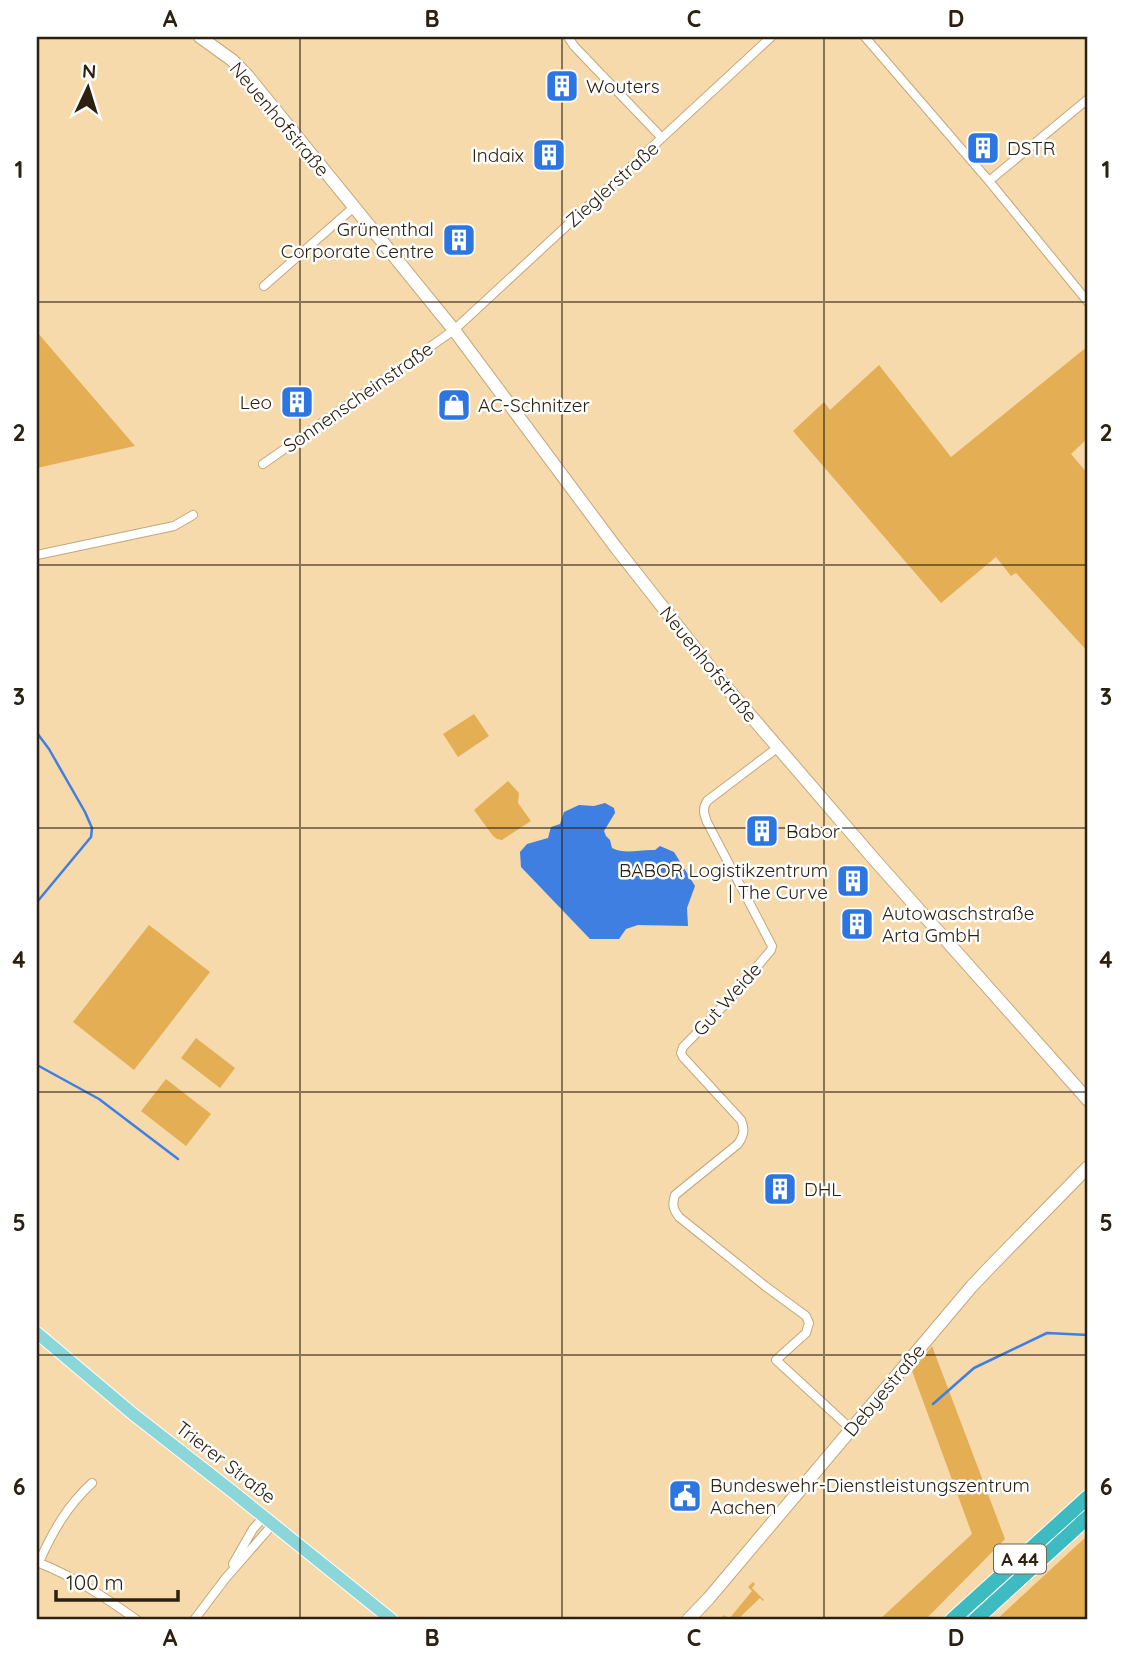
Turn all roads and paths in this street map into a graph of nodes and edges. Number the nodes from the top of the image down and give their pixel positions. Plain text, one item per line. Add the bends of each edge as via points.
1 (200, 37) edge
2 (568, 37) edge
3 (771, 37) edge
4 (865, 37) edge
5 (1088, 99) edge
6 (662, 138) junction
7 (989, 181) junction
8 (354, 208) junction
9 (264, 286) dead end
10 (1088, 302) edge
11 (454, 330) junction
12 (263, 464) dead end
13 (193, 515) dead end
14 (37, 555) edge
15 (777, 748) junction
16 (1088, 1100) edge
17 (1088, 1167) edge
18 (37, 1333) edge
19 (851, 1429) junction
20 (92, 1483) dead end
21 (1088, 1497) edge
22 (1088, 1517) edge
23 (268, 1520) junction
24 (38, 1562) edge
25 (137, 1620) edge
26 (194, 1620) edge
27 (392, 1620) edge
28 (688, 1620) edge
29 (952, 1620) edge
30 (975, 1620) edge

1 - 8 street, Neuenhofstraße via 246,75
2 - 6 street
3 - 6 street, Zieglerstraße
4 - 7 street
5 - 7 street
6 - 11 street, Zieglerstraße
7 - 10 street
8 - 9 street
8 - 11 street, Neuenhofstraße
11 - 12 street, Sonnenscheinstraße
11 - 15 street, Neuenhofstraße via 617,549
13 - 14 street via 174,526
15 - 16 street, Neuenhofstraße
15 - 19 street, Gut Weide via 704,807 707,822 772,946 683,1047 683,1057 741,1120 744,1132 738,1144 675,1195 673,1209 806,1316 806,1333 776,1360
17 - 19 street, Debyestraße via 991,1266
18 - 23 main road, Trierer Straße
19 - 28 street, Debyestraße
20 - 24 street via 54,1530
21 - 29 highway, A 44
22 - 30 highway, A 44
23 - 26 street via 248,1538
23 - 27 main road, Trierer Straße
24 - 25 street via 80,1582

